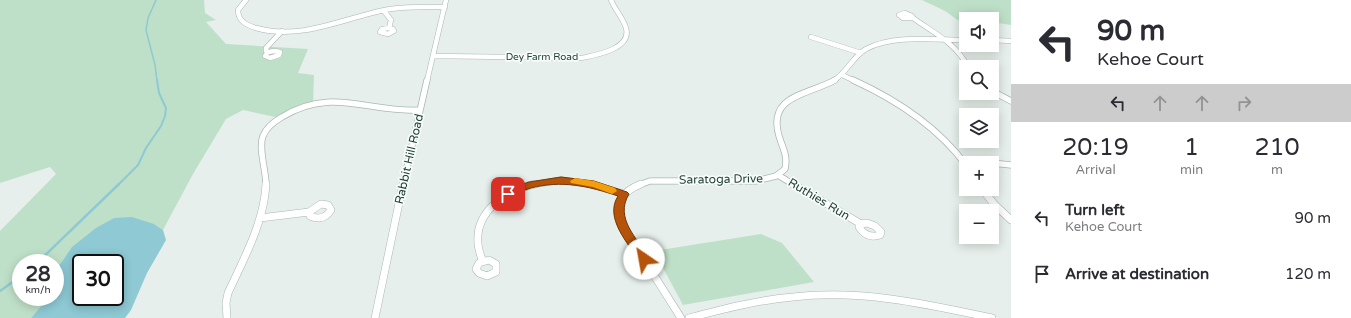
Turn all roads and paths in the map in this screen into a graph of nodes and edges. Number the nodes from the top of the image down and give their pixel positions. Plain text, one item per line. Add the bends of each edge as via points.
1 (246, 0) edge
2 (446, 0) edge
3 (611, 0) edge
4 (445, 7) junction
5 (384, 11) junction
6 (913, 18) dead end
7 (389, 28) dead end
8 (282, 31) junction
9 (811, 37) dead end
10 (945, 40) junction
11 (959, 40) edge
12 (999, 40) edge
13 (1011, 41) edge
14 (268, 52) dead end
15 (861, 52) junction
16 (434, 56) junction
17 (964, 60) edge
18 (842, 75) junction
19 (999, 94) edge
20 (1011, 101) edge
21 (420, 110) junction
22 (959, 157) edge
23 (999, 164) edge
24 (1011, 165) edge
25 (778, 175) junction
26 (624, 194) junction
27 (988, 196) edge
28 (309, 212) dead end
29 (260, 218) junction
30 (1011, 220) edge
31 (861, 224) dead end
32 (482, 261) dead end
33 (226, 318) edge
34 (375, 318) edge
35 (681, 318) edge
36 (689, 318) edge
37 (992, 318) edge

1 - 8 street via 238,10 238,16 243,22 257,28
2 - 4 street, Rabbit Hill Road
3 - 16 street, Dey Farm Road via 626,26 627,33 620,44 605,53 572,58
4 - 5 street via 414,7
4 - 16 street, Rabbit Hill Road
5 - 7 street via 391,20
5 - 8 street via 322,28
6 - 10 street
8 - 14 street via 266,48
9 - 15 street
10 - 11 street, Saratoga Drive
10 - 15 street, Saratoga Drive via 892,42 873,46
10 - 17 street via 959,51
12 - 13 street
15 - 18 street, Saratoga Drive
16 - 21 street, Rabbit Hill Road
18 - 22 street via 874,90 906,110 934,131
18 - 25 street, Saratoga Drive via 780,106 775,121 787,163
19 - 20 street
21 - 29 street via 389,110 355,102 333,101 301,107 278,119 261,140 266,187
21 - 34 street, Rabbit Hill Road
23 - 24 street
25 - 26 street, Saratoga Drive via 756,181 650,181 636,185
25 - 31 street, Ruthies Run
26 - 32 street via 573,181 540,182 517,189 496,202 481,220 477,245
26 - 35 street via 618,208 621,223
27 - 30 street
28 - 29 street
29 - 33 street via 228,293
36 - 37 street via 767,299 822,295 881,297

